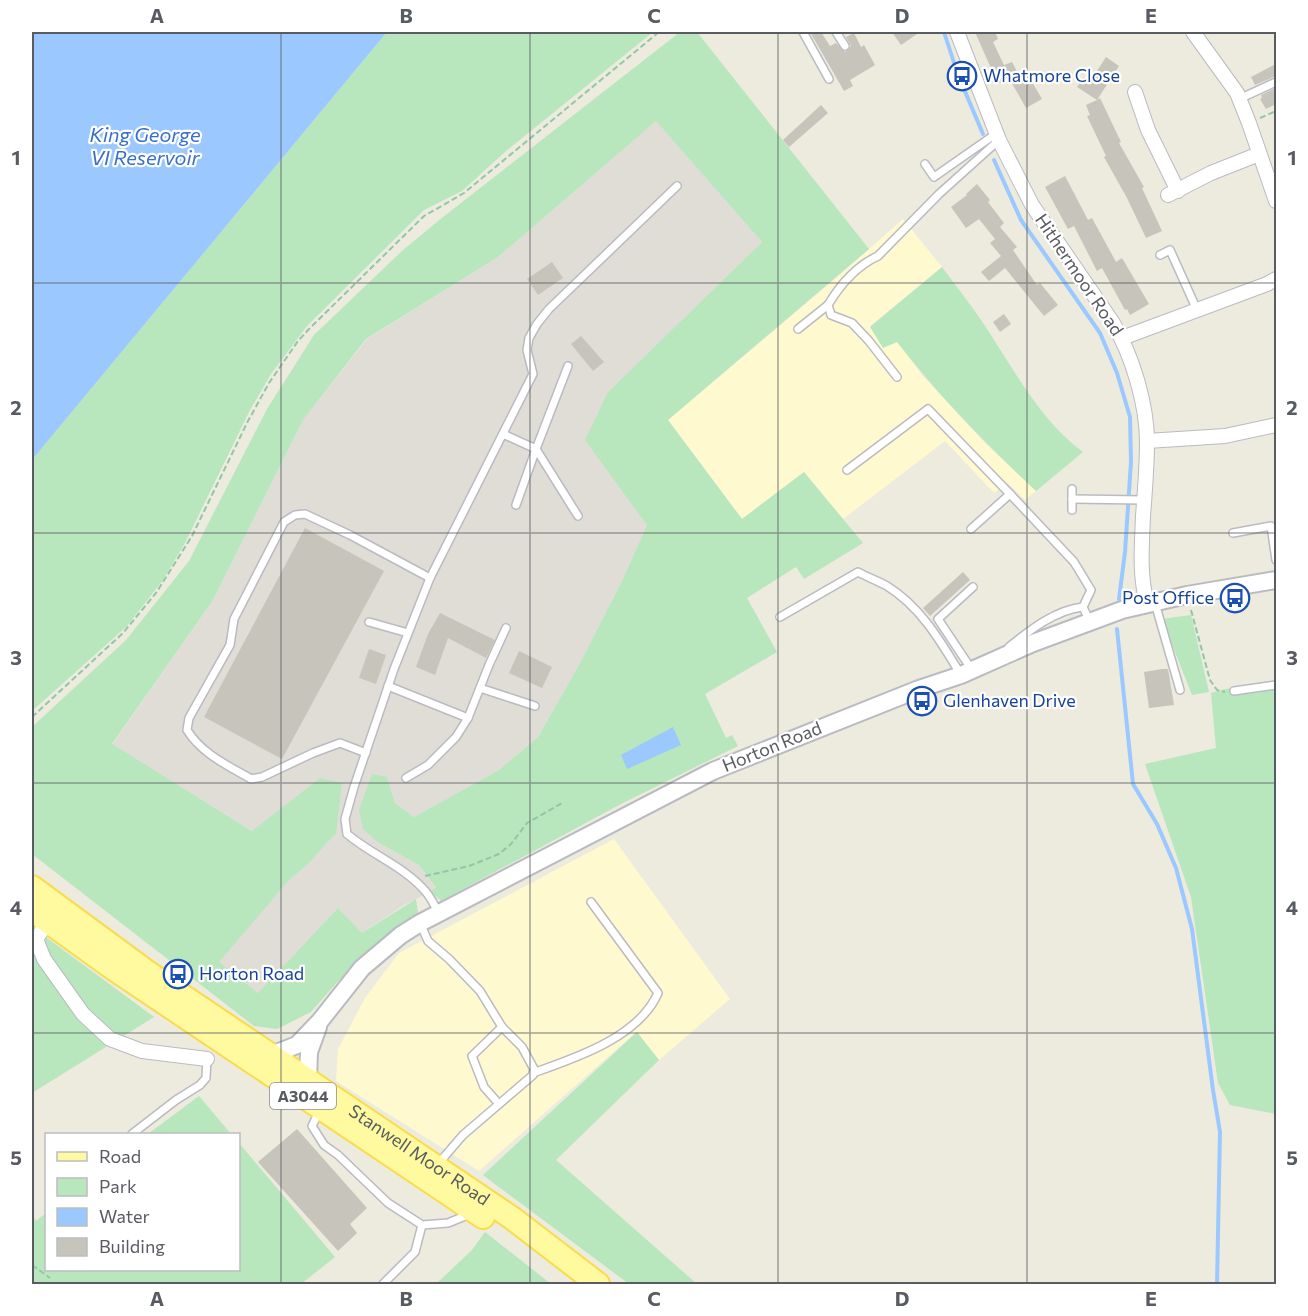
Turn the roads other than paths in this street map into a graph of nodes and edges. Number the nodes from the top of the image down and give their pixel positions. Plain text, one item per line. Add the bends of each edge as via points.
1 (803, 32) edge
2 (836, 32) edge
3 (957, 32) edge
4 (1193, 32) edge
5 (845, 46) dead end
6 (829, 79) dead end
7 (1276, 82) edge
8 (1135, 92) dead end
9 (1239, 99) junction
10 (998, 137) junction
11 (1259, 154) junction
12 (926, 164) dead end
13 (677, 186) dead end
14 (1276, 201) edge
15 (1160, 255) dead end
16 (1276, 279) edge
17 (828, 305) junction
18 (1197, 310) junction
19 (798, 329) dead end
20 (1122, 338) junction
21 (568, 366) dead end
22 (897, 377) dead end
23 (1276, 425) edge
24 (503, 434) junction
25 (1147, 441) junction
26 (537, 450) junction
27 (847, 470) dead end
28 (1072, 489) dead end
29 (1010, 494) junction
30 (1072, 500) junction
31 (1141, 500) junction
32 (516, 505) dead end
33 (1072, 510) dead end
34 (578, 516) dead end
35 (1274, 525) edge
36 (971, 529) dead end
37 (1233, 533) dead end
38 (1276, 560) edge
39 (430, 578) junction
40 (1276, 580) edge
41 (973, 587) dead end
42 (1151, 602) junction
43 (1086, 615) junction
44 (780, 617) dead end
45 (369, 622) dead end
46 (506, 628) dead end
47 (408, 633) junction
48 (966, 672) junction
49 (1276, 685) edge
50 (388, 686) junction
51 (480, 688) junction
52 (1180, 690) dead end
53 (1234, 691) road end
54 (535, 705) dead end
55 (468, 718) junction
56 (366, 753) junction
57 (406, 778) dead end
58 (32, 887) edge
59 (591, 902) dead end
60 (438, 912) junction
61 (39, 916) edge
62 (420, 923) junction
63 (320, 1021) junction
64 (502, 1027) junction
65 (271, 1056) junction
66 (207, 1059) joint
67 (534, 1073) junction
68 (308, 1079) junction
69 (499, 1104) junction
70 (321, 1108) junction
71 (133, 1133) edge
72 (436, 1166) junction
73 (475, 1212) junction
74 (422, 1225) junction
75 (383, 1284) edge
76 (573, 1284) edge
77 (598, 1284) edge

1 - 6 lane
2 - 5 lane
3 - 10 street, Hithermoor Road
4 - 9 street
7 - 9 lane
8 - 11 street via 1146,108 1173,193
9 - 11 street
10 - 12 lane via 934,177
10 - 17 lane via 878,256 839,287
10 - 20 street, Hithermoor Road via 1032,205
11 - 14 street
13 - 24 lane via 537,324 527,350 533,374
15 - 18 lane via 1170,250
16 - 18 street
17 - 19 lane
17 - 22 lane via 831,315 852,323
18 - 20 street
20 - 25 street, Hithermoor Road via 1146,419
21 - 26 lane
23 - 25 street via 1225,436
24 - 26 lane
24 - 39 lane
25 - 31 street, Hithermoor Road
26 - 32 lane
26 - 34 lane
27 - 29 lane via 928,409
28 - 30 lane
29 - 36 lane
29 - 43 lane via 1074,562 1091,590
30 - 31 lane
30 - 33 lane
31 - 42 street, Hithermoor Road via 1141,568
35 - 37 lane
35 - 38 lane
39 - 47 lane
39 - 56 lane via 305,514 295,515 284,522 234,619 230,645 189,718 187,730 207,754 251,779 340,743
40 - 42 street, Horton Road
41 - 48 lane via 938,619 955,641
42 - 43 street, Horton Road
42 - 52 lane
43 - 48 street, Horton Road
44 - 48 lane via 858,572 888,586 923,616
45 - 47 lane
46 - 51 lane
47 - 50 lane
48 - 60 street, Horton Road via 713,771
49 - 53 lane
50 - 55 lane
50 - 56 lane
51 - 54 lane
51 - 55 lane
55 - 57 lane via 456,737 428,765
56 - 60 lane via 345,819 347,834 393,863 427,893
58 - 65 main road, Stanwell Moor Road / A3044
59 - 67 lane via 658,993 639,1022 588,1053
60 - 62 street, Horton Road
61 - 66 street via 36,939 44,959 83,1014 110,1039 142,1051
61 - 70 main road, Stanwell Moor Road / A3044
62 - 63 street, Horton Road via 362,968
62 - 64 lane via 428,941 480,992
63 - 65 street, Horton Road via 297,1045
63 - 68 street, Horton Road via 309,1052
64 - 67 lane via 522,1047
64 - 69 lane via 472,1056 484,1087
65 - 68 main road, Stanwell Moor Road / A3044
66 - 71 lane via 206,1078 200,1085
67 - 69 lane
68 - 72 main road, Stanwell Moor Road / A3044
69 - 72 lane via 463,1135
70 - 73 main road, Stanwell Moor Road / A3044
70 - 74 lane via 312,1126 324,1145 388,1203
72 - 77 main road, Stanwell Moor Road / A3044
73 - 74 lane via 448,1223
73 - 76 main road, Stanwell Moor Road / A3044
74 - 75 lane via 415,1252

